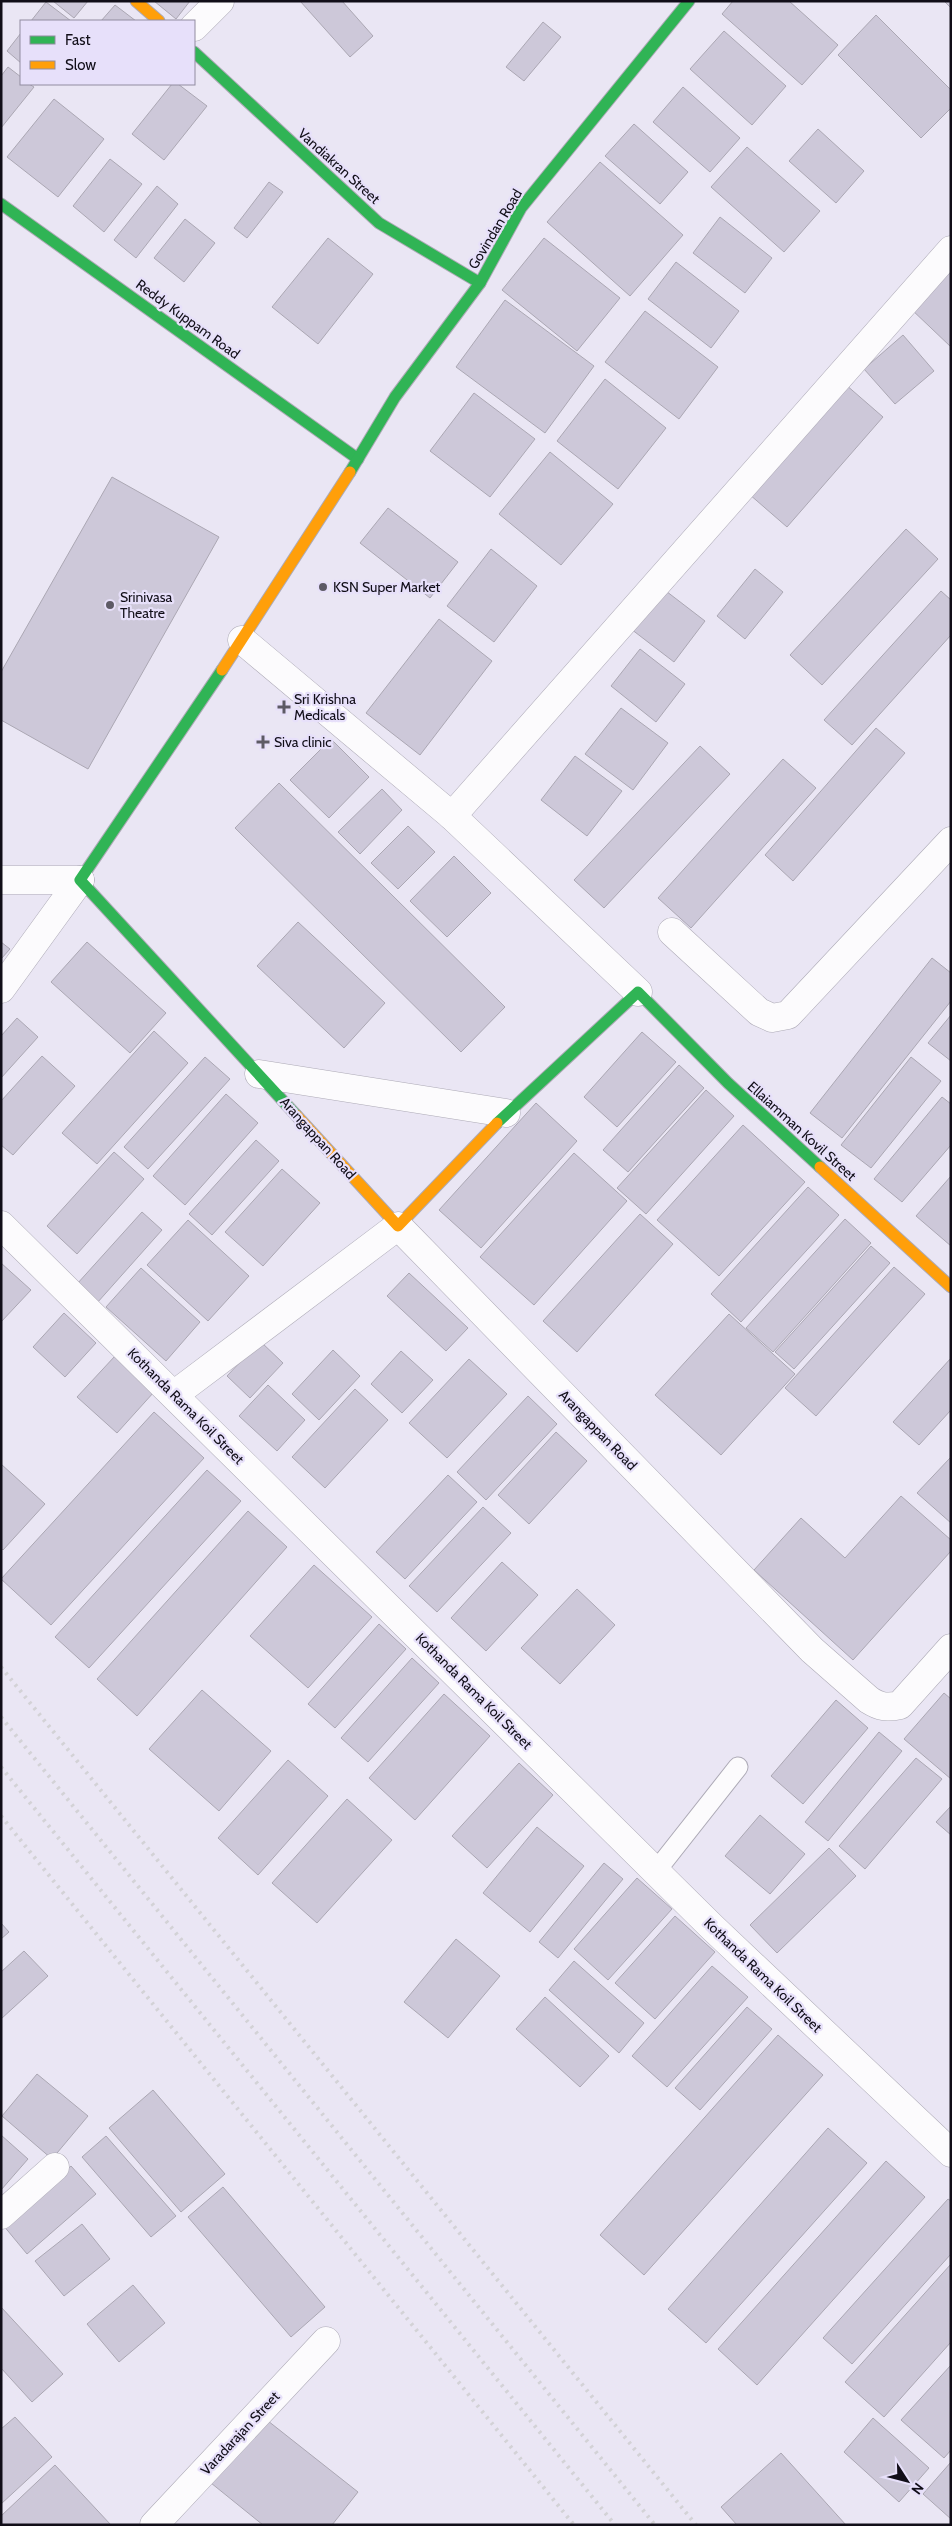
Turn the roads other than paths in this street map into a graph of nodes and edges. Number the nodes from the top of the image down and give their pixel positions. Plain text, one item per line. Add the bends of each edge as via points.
1 (136, 1) edge
2 (220, 1) edge
3 (690, 1) edge
4 (159, 20) edge
5 (195, 26) edge
6 (195, 53) edge
7 (1, 204) edge
8 (951, 250) edge
9 (480, 283) junction
10 (358, 459) junction
11 (242, 640) junction
12 (452, 816) junction
13 (951, 841) edge
14 (1, 880) edge
15 (80, 880) junction
16 (672, 932) dead end
17 (1, 989) edge
18 (638, 992) junction
19 (259, 1074) junction
20 (506, 1113) junction
21 (1, 1225) edge
22 (398, 1226) junction
23 (951, 1287) edge
24 (175, 1394) junction
25 (951, 1648) edge
26 (738, 1767) dead end
27 (656, 1871) junction
28 (951, 2153) edge
29 (55, 2168) dead end
30 (1, 2215) edge
31 (326, 2341) dead end
32 (154, 2525) edge

1 - 4 street
2 - 5 street
3 - 9 street, Govindan Road via 521,208
6 - 9 street, Vandiakran Street via 379,223
7 - 10 street, Reddy Kuppam Road
8 - 12 street
9 - 10 street, Govindan Road via 395,397
10 - 11 street, Govindan Road
11 - 12 street
11 - 15 street, Govindan Road
12 - 18 street
13 - 16 street via 788,1015 772,1018 759,1012
14 - 15 street
15 - 17 street
15 - 19 street, Arangappan Road
18 - 20 street
18 - 23 street, Ellaiamman Kovil Street via 728,1084
19 - 20 street
19 - 22 street, Arangappan Road
20 - 22 street
21 - 24 street, Kothanda Rama Koil Street
22 - 24 street
22 - 25 street, Arangappan Road via 812,1650 869,1700 879,1706 900,1705
24 - 27 street, Kothanda Rama Koil Street
26 - 27 lane
27 - 28 street, Kothanda Rama Koil Street
29 - 30 street
31 - 32 street, Varadarajan Street

